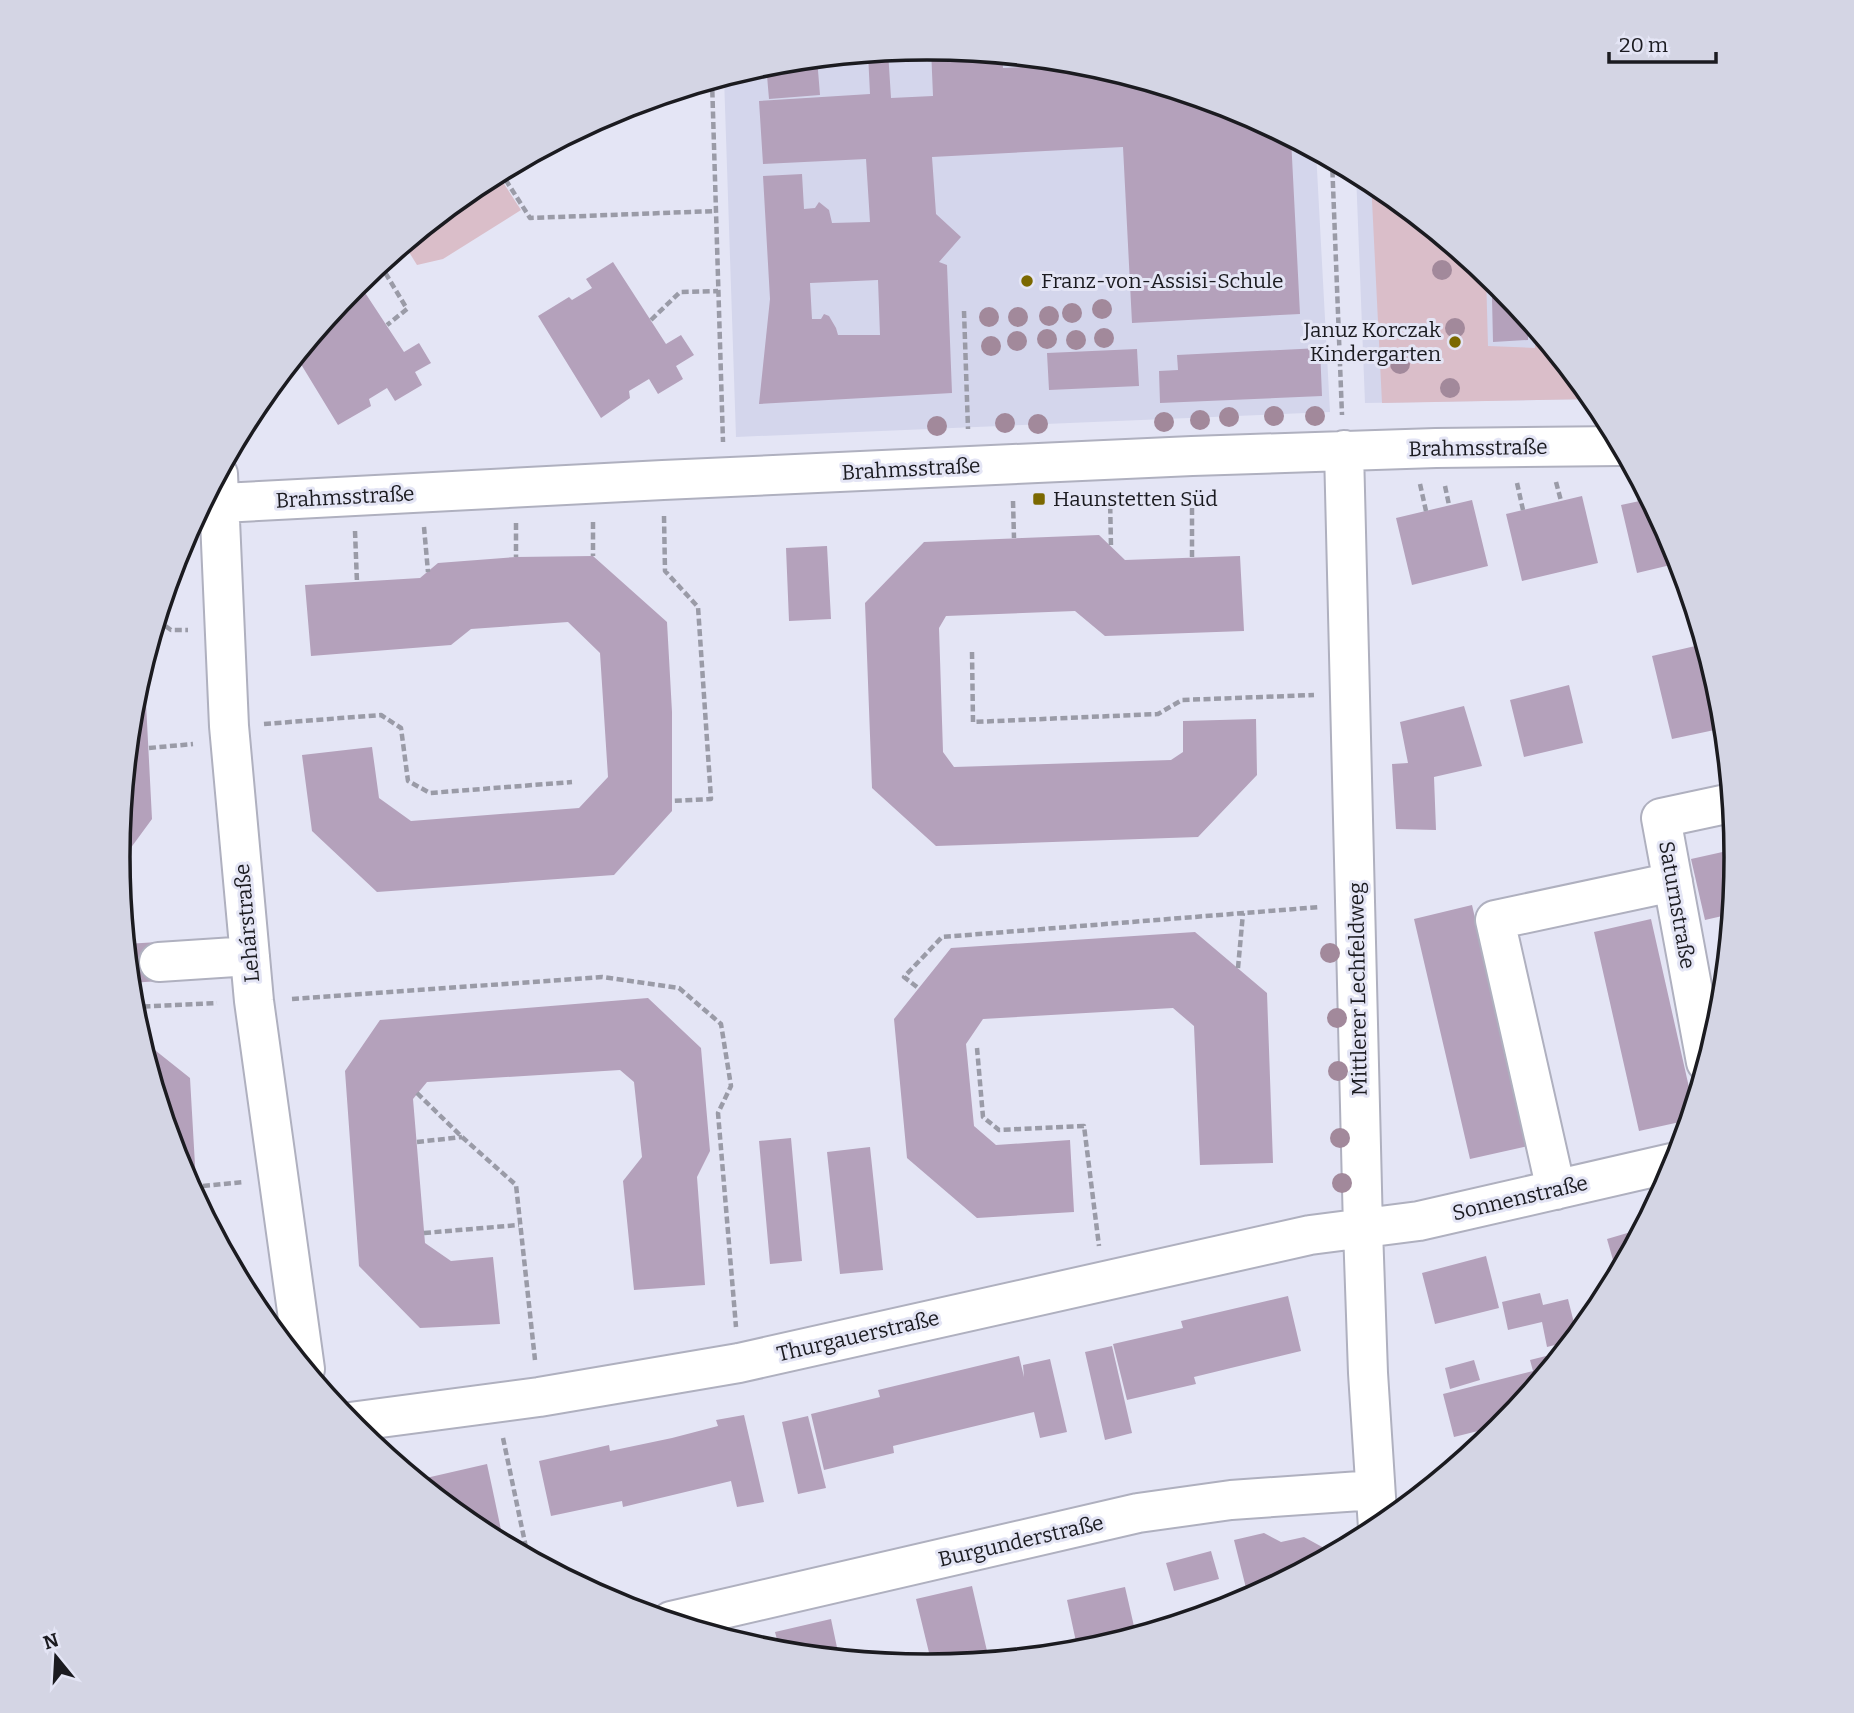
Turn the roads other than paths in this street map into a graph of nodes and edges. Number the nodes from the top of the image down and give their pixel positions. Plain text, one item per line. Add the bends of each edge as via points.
1 (1610, 446) edge
2 (1344, 450) junction
3 (217, 494) edge
4 (213, 501) edge
5 (1722, 805) edge
6 (1673, 882) junction
7 (250, 956) junction
8 (159, 962) dead end
9 (1702, 1041) edge
10 (1661, 1165) edge
11 (1556, 1190) junction
12 (1363, 1228) junction
13 (303, 1351) edge
14 (363, 1420) edge
15 (1375, 1490) junction
16 (1377, 1514) edge
17 (688, 1616) edge

1 - 2 street, Brahmsstraße
2 - 3 street, Brahmsstraße via 354,496
2 - 12 street, Mittlerer Lechfeldweg
4 - 7 street, Lehárstraße
5 - 6 street, Saturnstraße via 1661,818
6 - 9 street, Saturnstraße
6 - 11 street via 1495,920
7 - 8 street
7 - 13 street, Lehárstraße
10 - 11 street, Sonnenstraße
11 - 12 street, Sonnenstraße via 1419,1221
12 - 14 street, Thurgauerstraße via 1310,1235 738,1363 539,1397
12 - 15 street, Mittlerer Lechfeldweg
15 - 16 street, Mittlerer Lechfeldweg
15 - 17 street, Burgunderstraße via 1230,1500 1138,1513

